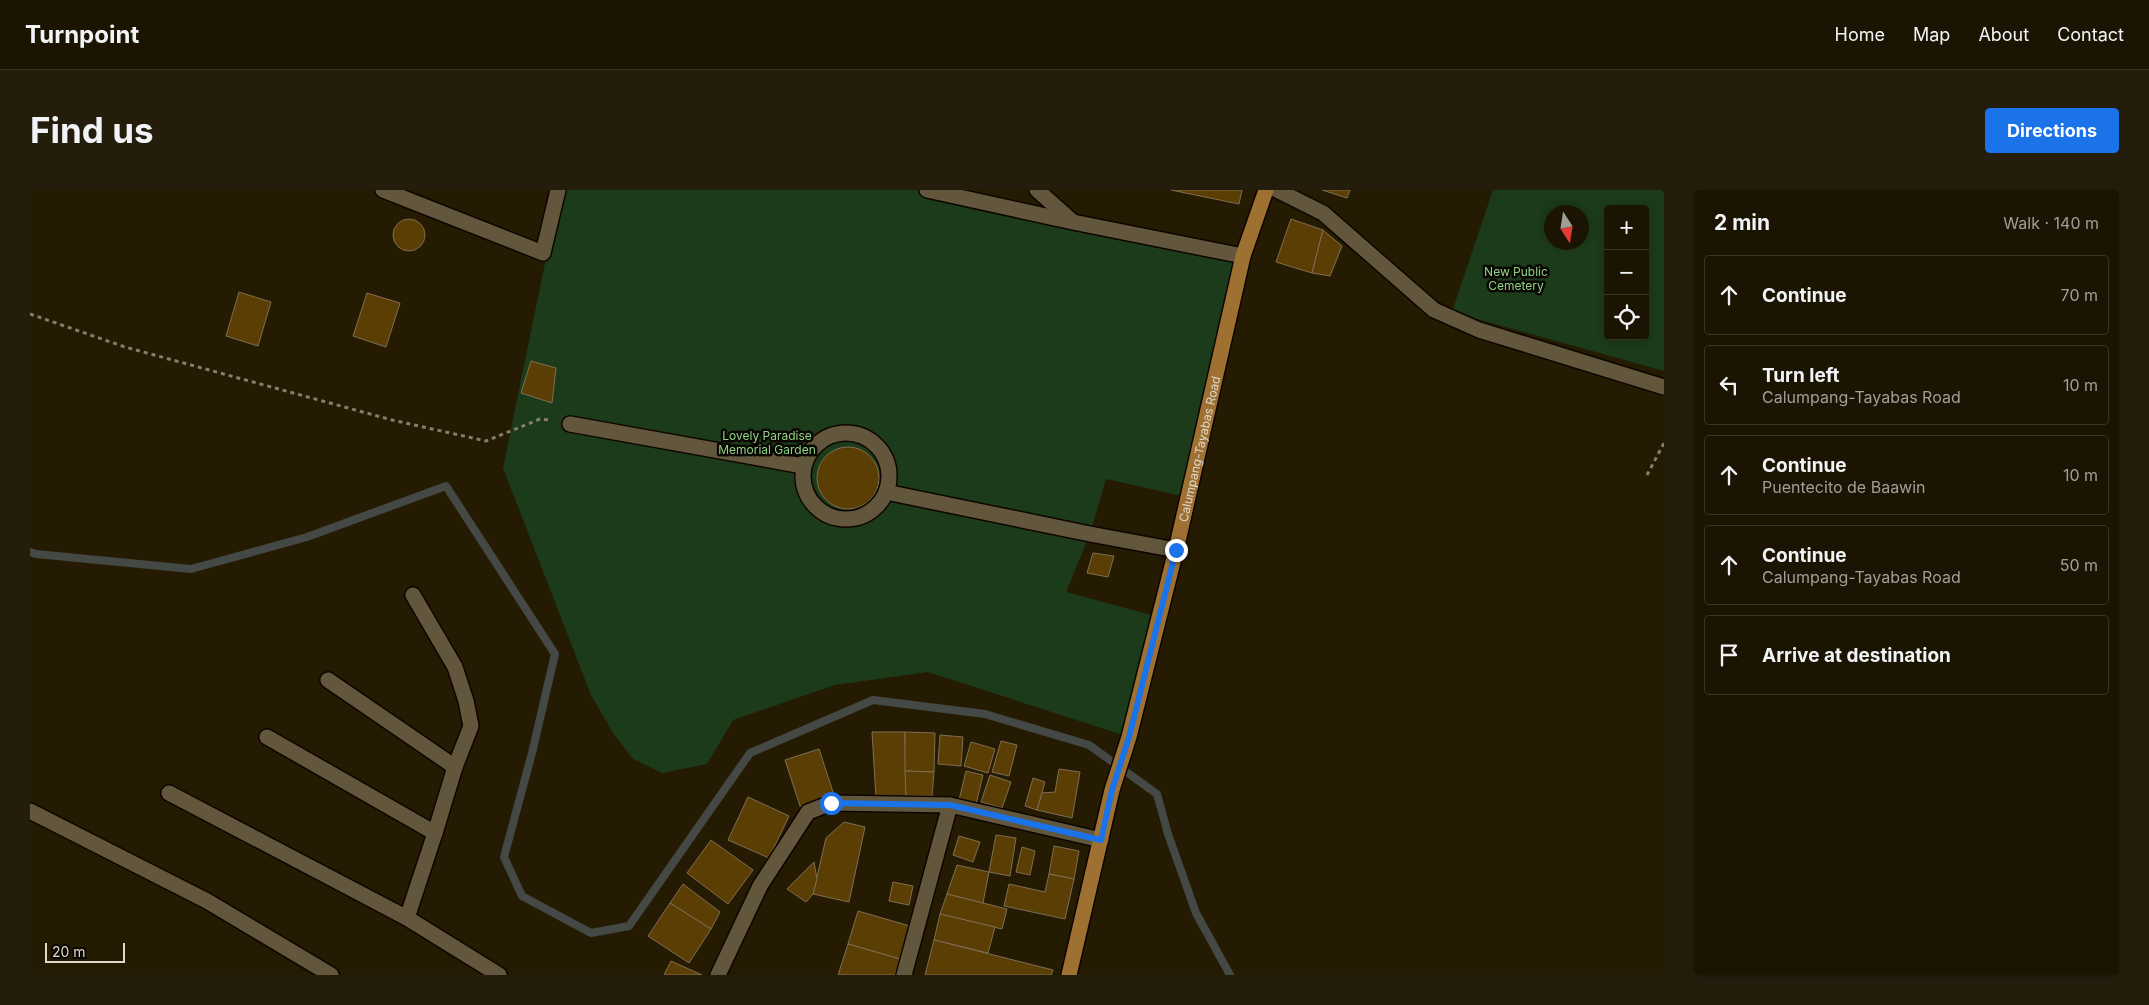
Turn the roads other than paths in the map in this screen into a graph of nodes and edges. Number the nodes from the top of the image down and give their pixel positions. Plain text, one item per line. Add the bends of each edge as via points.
1 (384, 190) edge
2 (558, 190) edge
3 (926, 190) edge
4 (1037, 190) edge
5 (1266, 190) edge
6 (1278, 190) edge
7 (1073, 222) junction
8 (1243, 256) junction
9 (1664, 387) edge
10 (570, 424) road end
11 (803, 466) junction
12 (886, 492) junction
13 (1176, 550) junction
14 (413, 594) dead end
15 (328, 680) dead end
16 (267, 737) dead end
17 (455, 767) junction
18 (169, 793) dead end
19 (950, 805) junction
20 (30, 811) edge
21 (436, 833) junction
22 (1101, 840) junction
23 (407, 918) junction
24 (331, 975) edge
25 (499, 975) edge
26 (718, 975) edge
27 (904, 975) edge
28 (1069, 975) edge

1 - 2 street via 543,253
3 - 7 street
4 - 7 street
5 - 8 main road, Calumpang-Tayabas Road
6 - 9 street via 1323,213 1434,310 1479,330
7 - 8 street
8 - 13 main road, Calumpang-Tayabas Road
10 - 11 street
11 - 12 street via 802,480 814,506 840,519 868,513
11 - 12 street via 821,440 835,434 859,435 878,447 886,461 889,476
12 - 13 street
13 - 22 main road, Calumpang-Tayabas Road
14 - 17 street via 455,667 466,701 471,726
15 - 17 street
16 - 21 street
17 - 21 street
18 - 23 street
19 - 22 street
19 - 26 street via 831,803 808,812 760,886
19 - 27 street
20 - 24 street via 207,901
21 - 23 street
22 - 28 main road
23 - 25 street

